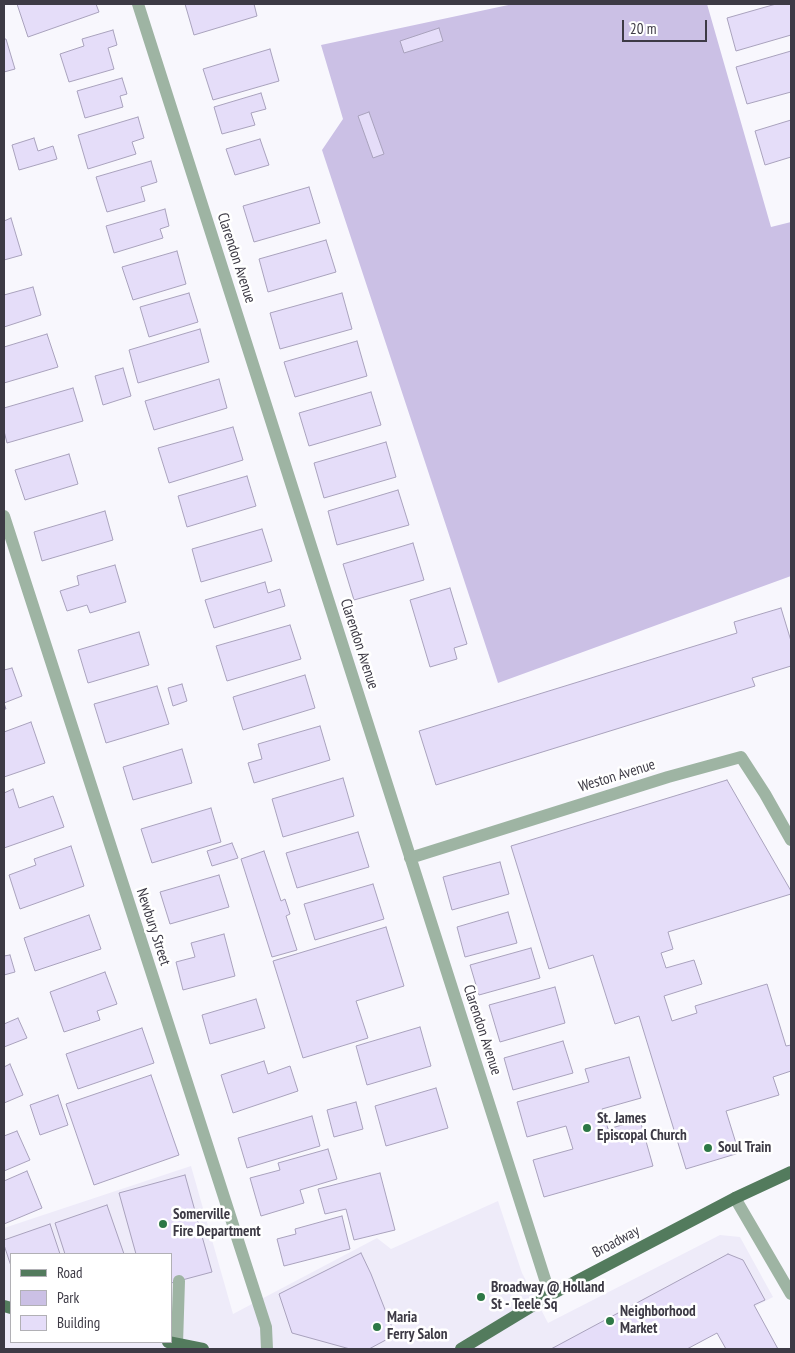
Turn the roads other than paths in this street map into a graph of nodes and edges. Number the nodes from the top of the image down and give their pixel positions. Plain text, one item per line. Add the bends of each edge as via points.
1 (138, 4) edge
2 (4, 516) edge
3 (791, 840) edge
4 (410, 858) junction
5 (791, 1172) edge
6 (735, 1198) junction
7 (179, 1281) dead end
8 (791, 1294) edge
9 (550, 1295) junction
10 (173, 1343) edge
11 (203, 1349) edge
12 (268, 1349) edge
13 (460, 1349) edge

1 - 4 street, Clarendon Avenue
2 - 12 street, Newbury Street via 266,1327
3 - 4 street, Weston Avenue via 741,757
4 - 9 street, Clarendon Avenue
5 - 6 main road, Broadway
6 - 8 street
6 - 9 main road, Broadway
7 - 10 street
9 - 13 main road, Broadway
10 - 11 main road

